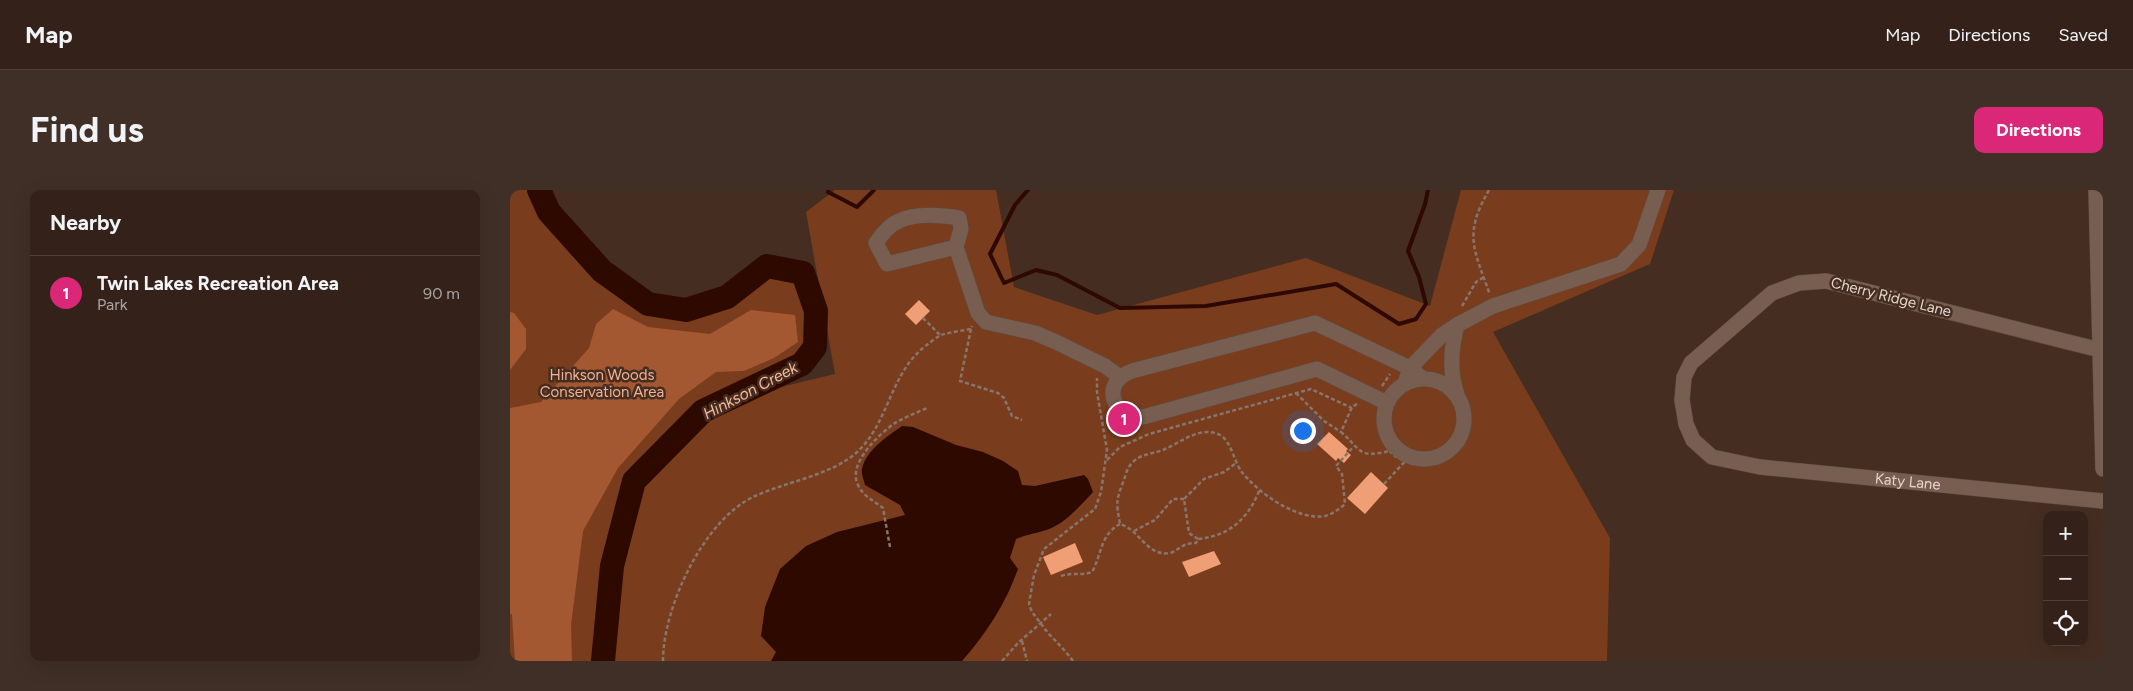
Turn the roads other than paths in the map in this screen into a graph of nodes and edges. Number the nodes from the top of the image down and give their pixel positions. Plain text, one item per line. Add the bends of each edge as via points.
1 (1658, 190) edge
2 (2096, 190) edge
3 (956, 247) junction
4 (1457, 325) junction
5 (2100, 350) junction
6 (1407, 376) junction
7 (1120, 377) junction
8 (1458, 395) junction
9 (1387, 403) junction
10 (1712, 457) joint
11 (2103, 469) edge
12 (2103, 501) edge

1 - 4 street via 1639,244 1621,264 1493,306
2 - 5 street
3 - 3 street via 961,229 959,218 943,215 899,221 876,242 887,264
3 - 7 street via 978,313 986,322 1035,333 1105,366
4 - 6 street via 1442,335
4 - 8 street via 1452,379
5 - 10 street, Cherry Ridge Lane via 1826,280 1799,283 1772,293 1692,363 1684,377 1682,400 1686,424 1693,440
5 - 11 street
6 - 7 street via 1315,323 1132,371
6 - 8 street via 1436,380
6 - 9 street
7 - 9 street via 1115,384 1114,400 1119,409 1132,417 1143,417 1316,369
8 - 9 street via 1465,420 1456,444 1435,458 1410,461 1388,434 1384,416
10 - 12 street, Katy Lane via 1760,467

